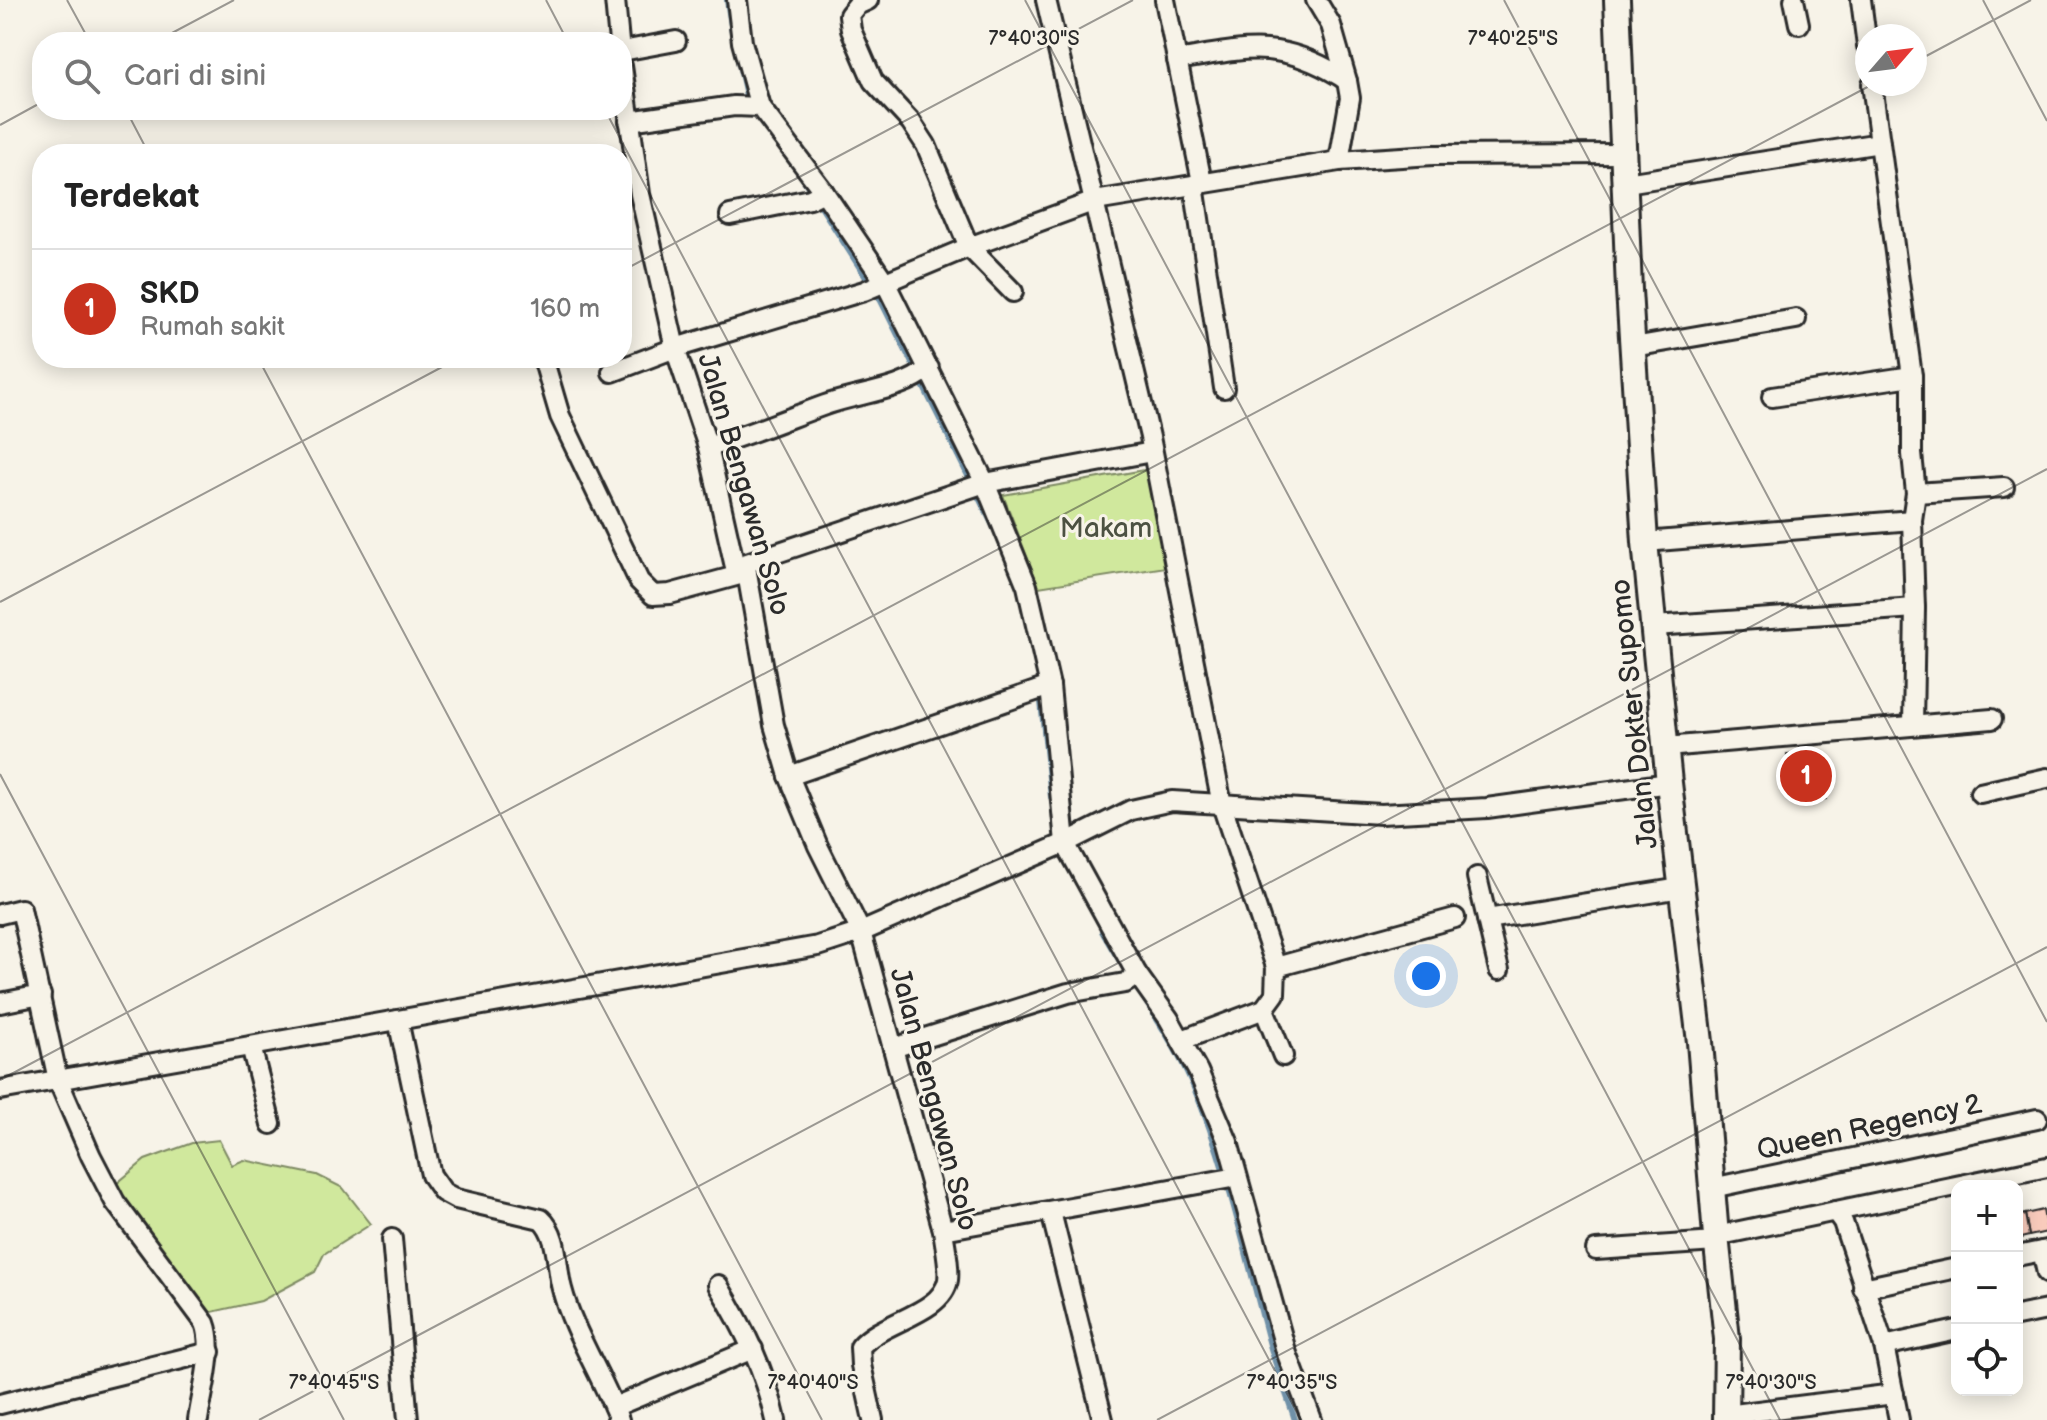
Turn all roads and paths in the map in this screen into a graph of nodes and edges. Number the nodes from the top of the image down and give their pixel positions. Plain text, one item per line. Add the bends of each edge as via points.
1 (615, 0) edge
2 (737, 0) edge
3 (868, 0) edge
4 (1046, 0) edge
5 (1165, 0) edge
6 (1316, 0) edge
7 (1617, 0) edge
8 (1794, 0) edge
9 (1861, 0) edge
10 (1799, 24) dead end
11 (1864, 24) edge
12 (618, 32) edge
13 (676, 41) dead end
14 (632, 49) edge
15 (1177, 60) junction
16 (1347, 81) junction
17 (1874, 96) edge
18 (760, 107) junction
19 (629, 121) joint
20 (1880, 143) junction
21 (630, 144) edge
22 (1623, 154) junction
23 (1339, 161) junction
24 (1626, 183) junction
25 (1198, 184) junction
26 (818, 195) junction
27 (632, 199) edge
28 (1095, 201) junction
29 (730, 215) dead end
30 (969, 247) junction
31 (875, 286) junction
32 (1013, 292) dead end
33 (1796, 319) dead end
34 (1633, 347) junction
35 (675, 348) junction
36 (632, 364) edge
37 (546, 368) edge
38 (622, 368) edge
39 (612, 372) dead end
40 (921, 373) junction
41 (1912, 376) junction
42 (1224, 388) dead end
43 (1772, 397) dead end
44 (708, 447) junction
45 (1152, 452) junction
46 (976, 486) junction
47 (2004, 487) dead end
48 (1916, 493) junction
49 (1912, 520) junction
50 (1645, 542) junction
51 (741, 570) junction
52 (1915, 608) junction
53 (1654, 626) junction
54 (1044, 689) junction
55 (1992, 719) dead end
56 (1913, 725) junction
57 (1666, 747) junction
58 (789, 776) junction
59 (2047, 778) edge
60 (1669, 783) junction
61 (1980, 793) dead end
62 (1222, 805) junction
63 (1065, 843) junction
64 (1477, 877) dead end
65 (1681, 888) junction
66 (0, 914) edge
67 (1455, 918) dead end
68 (1487, 919) junction
69 (861, 932) junction
70 (1276, 967) junction
71 (1499, 970) dead end
72 (1132, 978) junction
73 (41, 995) junction
74 (0, 1003) edge
75 (1264, 1009) junction
76 (398, 1020) junction
77 (1182, 1040) junction
78 (251, 1046) junction
79 (893, 1048) junction
80 (1283, 1056) dead end
81 (58, 1080) junction
82 (0, 1090) edge
83 (2037, 1119) dead end
84 (271, 1124) dead end
85 (2047, 1167) edge
86 (1229, 1179) junction
87 (1712, 1188) junction
88 (1835, 1211) junction
89 (1051, 1212) junction
90 (943, 1230) junction
91 (392, 1239) dead end
92 (1716, 1239) junction
93 (1596, 1250) dead end
94 (2044, 1250) edge
95 (2023, 1255) edge
96 (1951, 1269) edge
97 (2047, 1273) edge
98 (718, 1285) dead end
99 (1863, 1288) junction
100 (2047, 1310) edge
101 (2023, 1315) edge
102 (1951, 1331) edge
103 (1884, 1346) junction
104 (753, 1349) junction
105 (210, 1352) junction
106 (1894, 1394) junction
107 (0, 1404) edge
108 (617, 1414) edge
109 (1726, 1417) edge
110 (198, 1420) edge
111 (408, 1420) edge
112 (776, 1420) edge
113 (873, 1420) edge
114 (1103, 1420) edge
115 (1312, 1420) edge
116 (1899, 1420) edge

1 - 12 street
2 - 18 street
3 - 30 street via 849,15 851,30 873,81 926,145
4 - 28 street
5 - 15 street
6 - 16 street via 1331,25
7 - 22 street, Jalan Dokter Supomo
8 - 10 street
9 - 11 street
13 - 14 street
15 - 16 street via 1253,48 1291,53
15 - 25 street
16 - 23 street via 1350,98
17 - 20 street
18 - 19 street
18 - 26 street
19 - 21 street, Jalan Bengawan Solo
20 - 24 street
20 - 41 street
22 - 23 street
22 - 24 street, Jalan Dokter Supomo
23 - 25 street
24 - 34 street, Jalan Dokter Supomo
25 - 28 street
25 - 42 street
26 - 29 street
26 - 31 street
27 - 35 street, Jalan Bengawan Solo
28 - 30 street
28 - 45 street
30 - 31 street
30 - 32 street
31 - 35 street
31 - 40 street
33 - 34 street
34 - 50 street, Jalan Dokter Supomo
35 - 36 street
35 - 44 street, Jalan Bengawan Solo
37 - 51 street via 560,416 639,581 653,595 670,594
38 - 39 street
40 - 44 street
40 - 46 street
41 - 43 street
41 - 48 street
44 - 51 street, Jalan Bengawan Solo
45 - 46 street
45 - 62 street
46 - 51 street
46 - 54 street via 1027,586
47 - 48 street
48 - 49 street
49 - 50 street
49 - 52 street
50 - 53 street, Jalan Dokter Supomo
51 - 58 street, Jalan Bengawan Solo
52 - 53 street
52 - 56 street
53 - 57 street, Jalan Dokter Supomo
54 - 58 street
54 - 63 street
55 - 56 street
56 - 57 street
57 - 60 street, Jalan Dokter Supomo
58 - 69 street, Jalan Bengawan Solo
59 - 61 street
60 - 62 street via 1487,808 1381,814
60 - 65 street, Jalan Dokter Supomo
62 - 63 street via 1152,804
62 - 70 street
63 - 69 street
63 - 72 street
64 - 68 street
65 - 68 street
65 - 87 street, Jalan Dokter Supomo
66 - 73 street via 21,909
67 - 70 street
68 - 71 street
69 - 76 street via 818,946
69 - 79 street, Jalan Bengawan Solo
70 - 75 street via 1275,994
72 - 77 street
72 - 79 street
73 - 74 street
73 - 81 street
75 - 77 street
75 - 80 street
76 - 78 street
76 - 108 street via 435,1184 456,1199 546,1224 566,1301
77 - 86 street via 1218,1118
78 - 81 street
78 - 84 street
79 - 90 street, Jalan Bengawan Solo
81 - 82 street
81 - 105 street via 115,1202 205,1323
83 - 87 street, Queen Regency 2
85 - 88 street
86 - 89 street
86 - 115 street
87 - 92 street, Jalan Dokter Supomo
88 - 92 street
88 - 99 street
89 - 90 street
89 - 114 street
90 - 113 street, Jalan Bengawan Solo via 948,1277 944,1294 871,1335 860,1347
91 - 111 street
92 - 93 street
92 - 109 street, Jalan Dokter Supomo via 1727,1339
94 - 95 street
94 - 97 street
96 - 99 street
98 - 104 street
99 - 103 street
100 - 101 street
102 - 103 street
103 - 106 street
104 - 108 street
104 - 112 street
105 - 107 street
105 - 110 street
106 - 109 street
106 - 116 street

